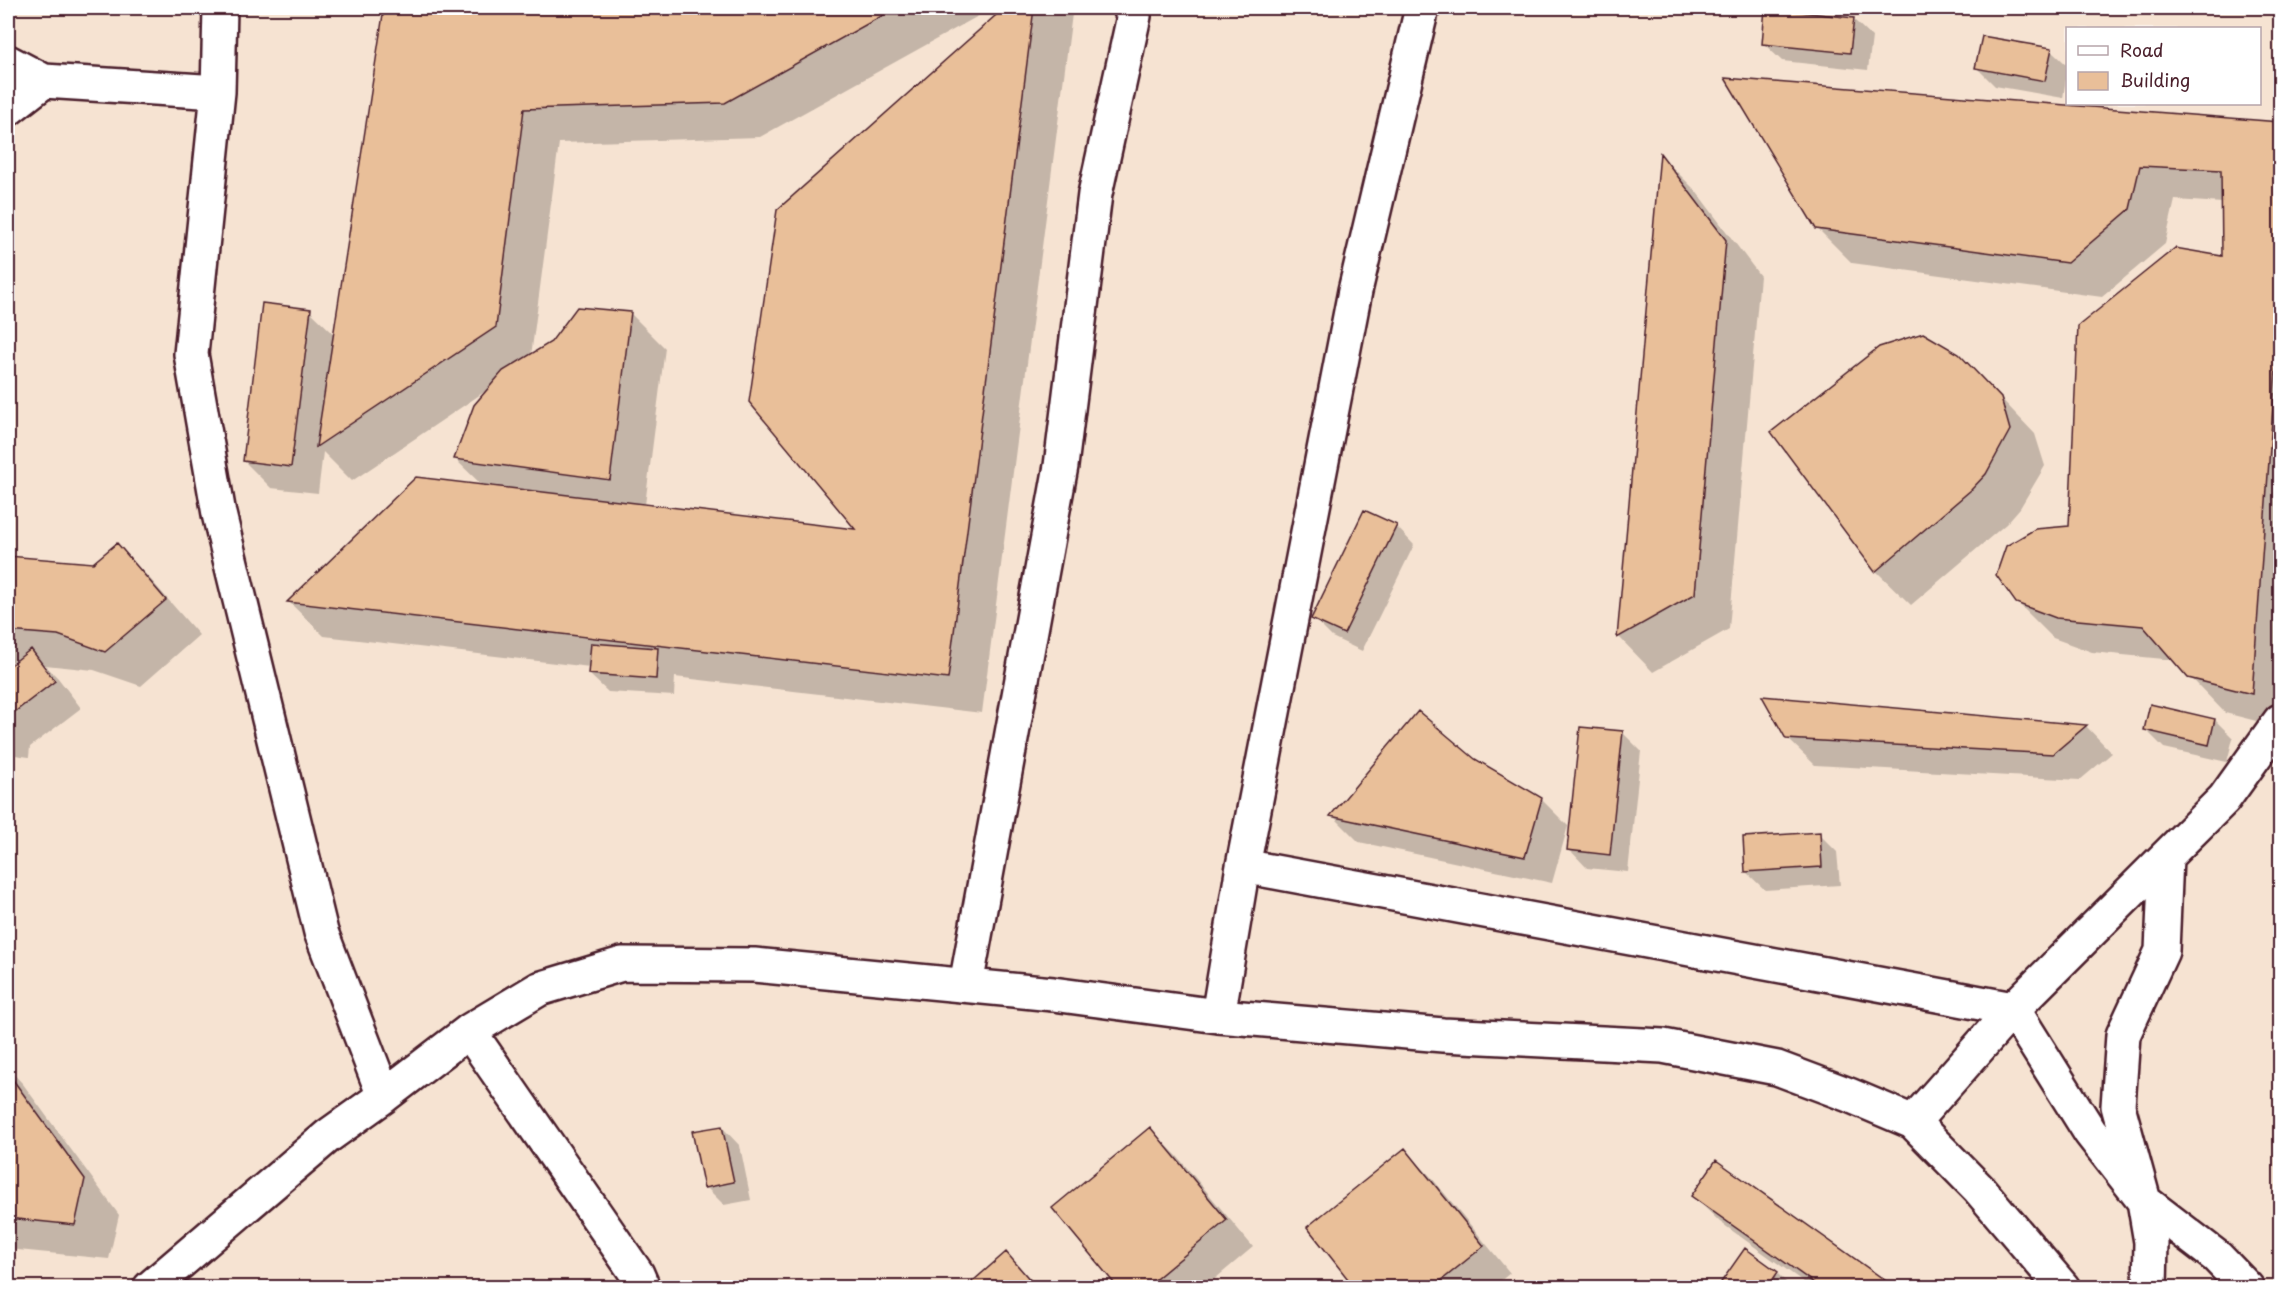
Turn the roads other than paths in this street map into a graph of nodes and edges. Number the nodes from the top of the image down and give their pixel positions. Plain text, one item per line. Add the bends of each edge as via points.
1 (220, 8) edge
2 (1130, 8) edge
3 (1422, 8) edge
4 (8, 62) edge
5 (44, 81) junction
6 (218, 92) junction
7 (8, 109) edge
8 (2280, 721) edge
9 (2166, 857) junction
10 (1243, 866) junction
11 (966, 985) junction
12 (2013, 1009) junction
13 (1218, 1016) junction
14 (469, 1030) junction
15 (384, 1096) junction
16 (1913, 1122) junction
17 (2144, 1201) junction
18 (150, 1287) edge
19 (643, 1287) edge
20 (2063, 1287) edge
21 (2150, 1287) edge
22 (2247, 1287) edge

1 - 6 street
2 - 11 street via 1134,16 1095,194 1061,466
3 - 10 street via 1355,291
4 - 5 street
5 - 6 street
5 - 7 street
6 - 15 street via 191,354 219,514 321,932
8 - 9 street via 2224,799
9 - 12 street
9 - 17 street via 2162,951 2123,1035 2118,1106
10 - 12 street
10 - 13 street
11 - 13 street
11 - 14 street via 754,964 622,964 539,989
12 - 16 street
12 - 17 street via 2090,1132
13 - 16 street via 1443,1035 1663,1047 1777,1068
14 - 15 street
14 - 19 street
15 - 18 street via 328,1136
16 - 20 street via 1979,1189
17 - 21 street via 2151,1242
17 - 22 street via 2217,1257

